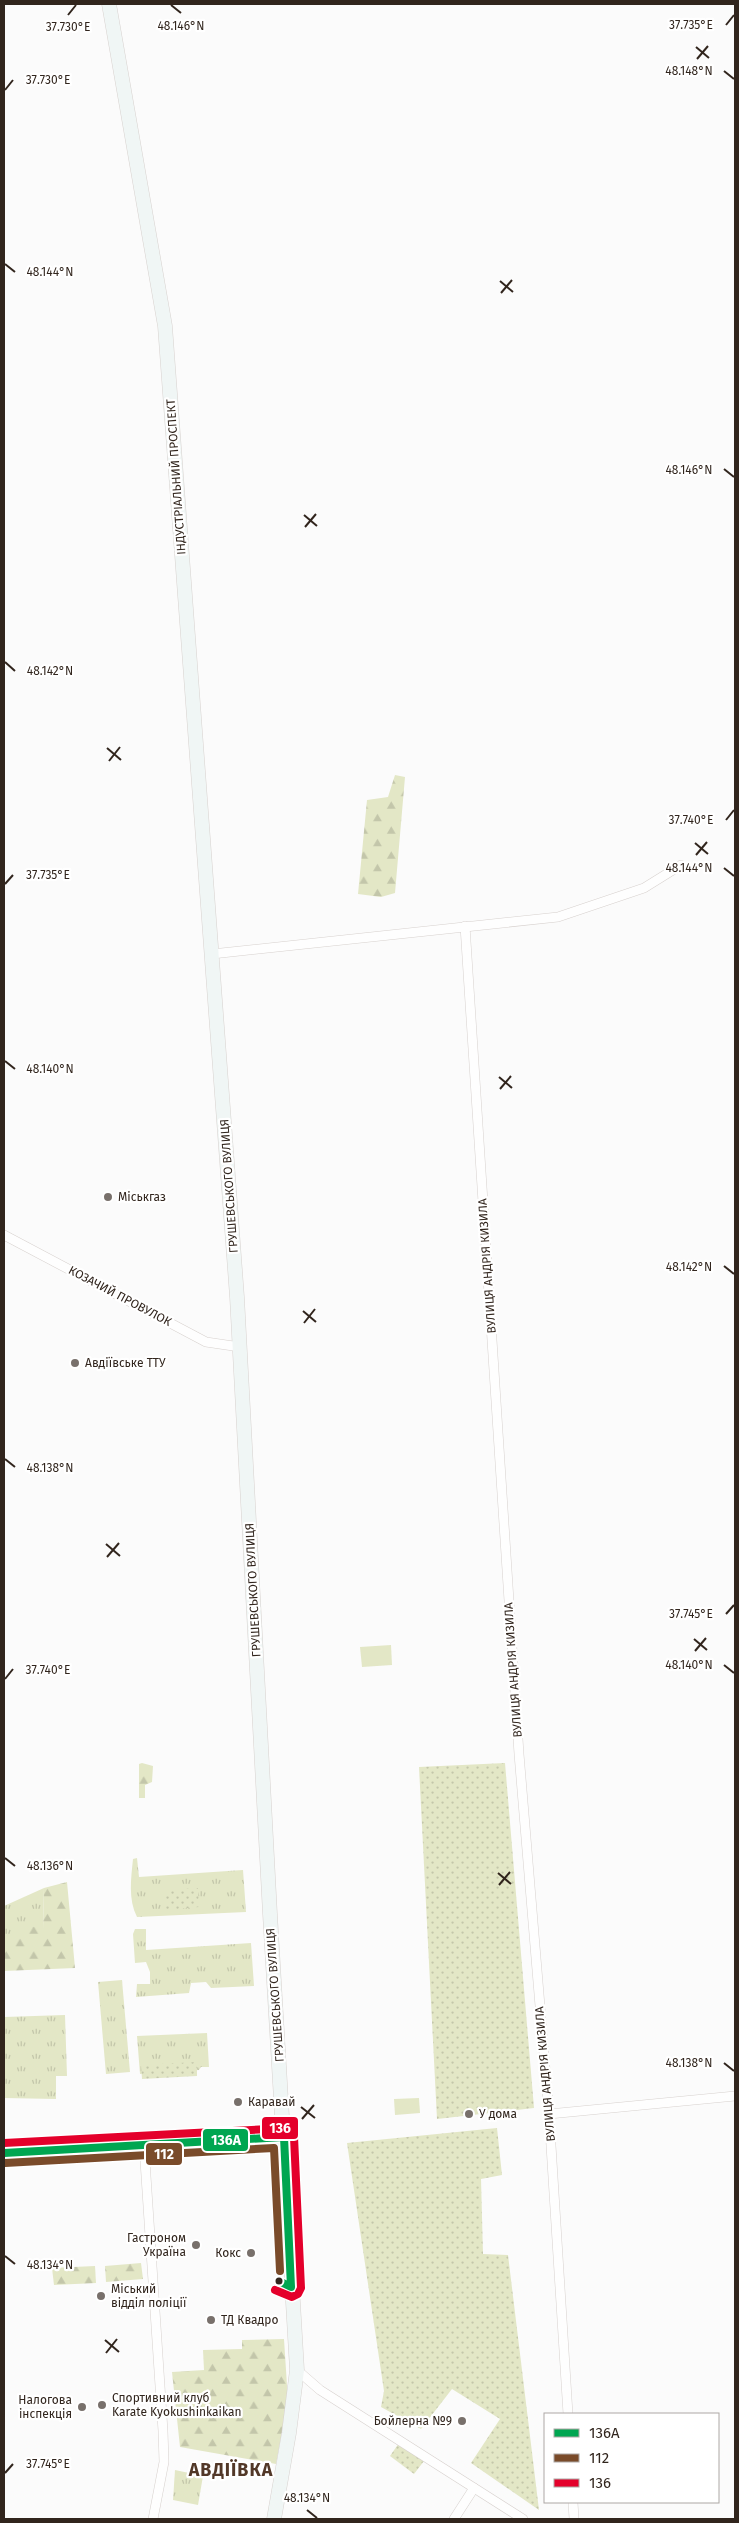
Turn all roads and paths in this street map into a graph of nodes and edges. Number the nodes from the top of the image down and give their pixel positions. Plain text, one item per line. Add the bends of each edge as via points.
1 (109, 4) edge
2 (681, 865) dead end
3 (465, 926) junction
4 (212, 954) junction
5 (4, 1235) edge
6 (240, 1347) junction
7 (735, 2096) edge
8 (549, 2114) junction
9 (284, 2137) junction
10 (144, 2146) junction
11 (4, 2154) edge
12 (297, 2370) junction
13 (568, 2413) edge
14 (474, 2488) junction
15 (573, 2503) edge
16 (153, 2519) edge
17 (274, 2519) edge
18 (454, 2519) edge
19 (523, 2519) edge
20 (574, 2519) edge

1 - 4 street, ІНДУСТРІАЛЬНИЙ ПРОСПЕКТ via 165,326
2 - 3 street via 644,888 558,917
3 - 4 street
3 - 8 street, ВУЛИЦЯ АНДРІЯ КИЗИЛА via 518,1754
4 - 6 street, ГРУШЕВСЬКОГО ВУЛИЦЯ
5 - 6 street, КОЗАЧИЙ ПРОВУЛОК via 206,1342
6 - 9 street, ГРУШЕВСЬКОГО ВУЛИЦЯ
7 - 8 street
8 - 13 street, ВУЛИЦЯ АНДРІЯ КИЗИЛА
9 - 10 street
9 - 12 street, ГРУШЕВСЬКОГО ВУЛИЦЯ
10 - 11 street
10 - 16 street via 164,2431 164,2462
12 - 14 street via 320,2390
12 - 17 street, ГРУШЕВСЬКОГО ВУЛИЦЯ
14 - 18 street
14 - 19 street
15 - 20 street

